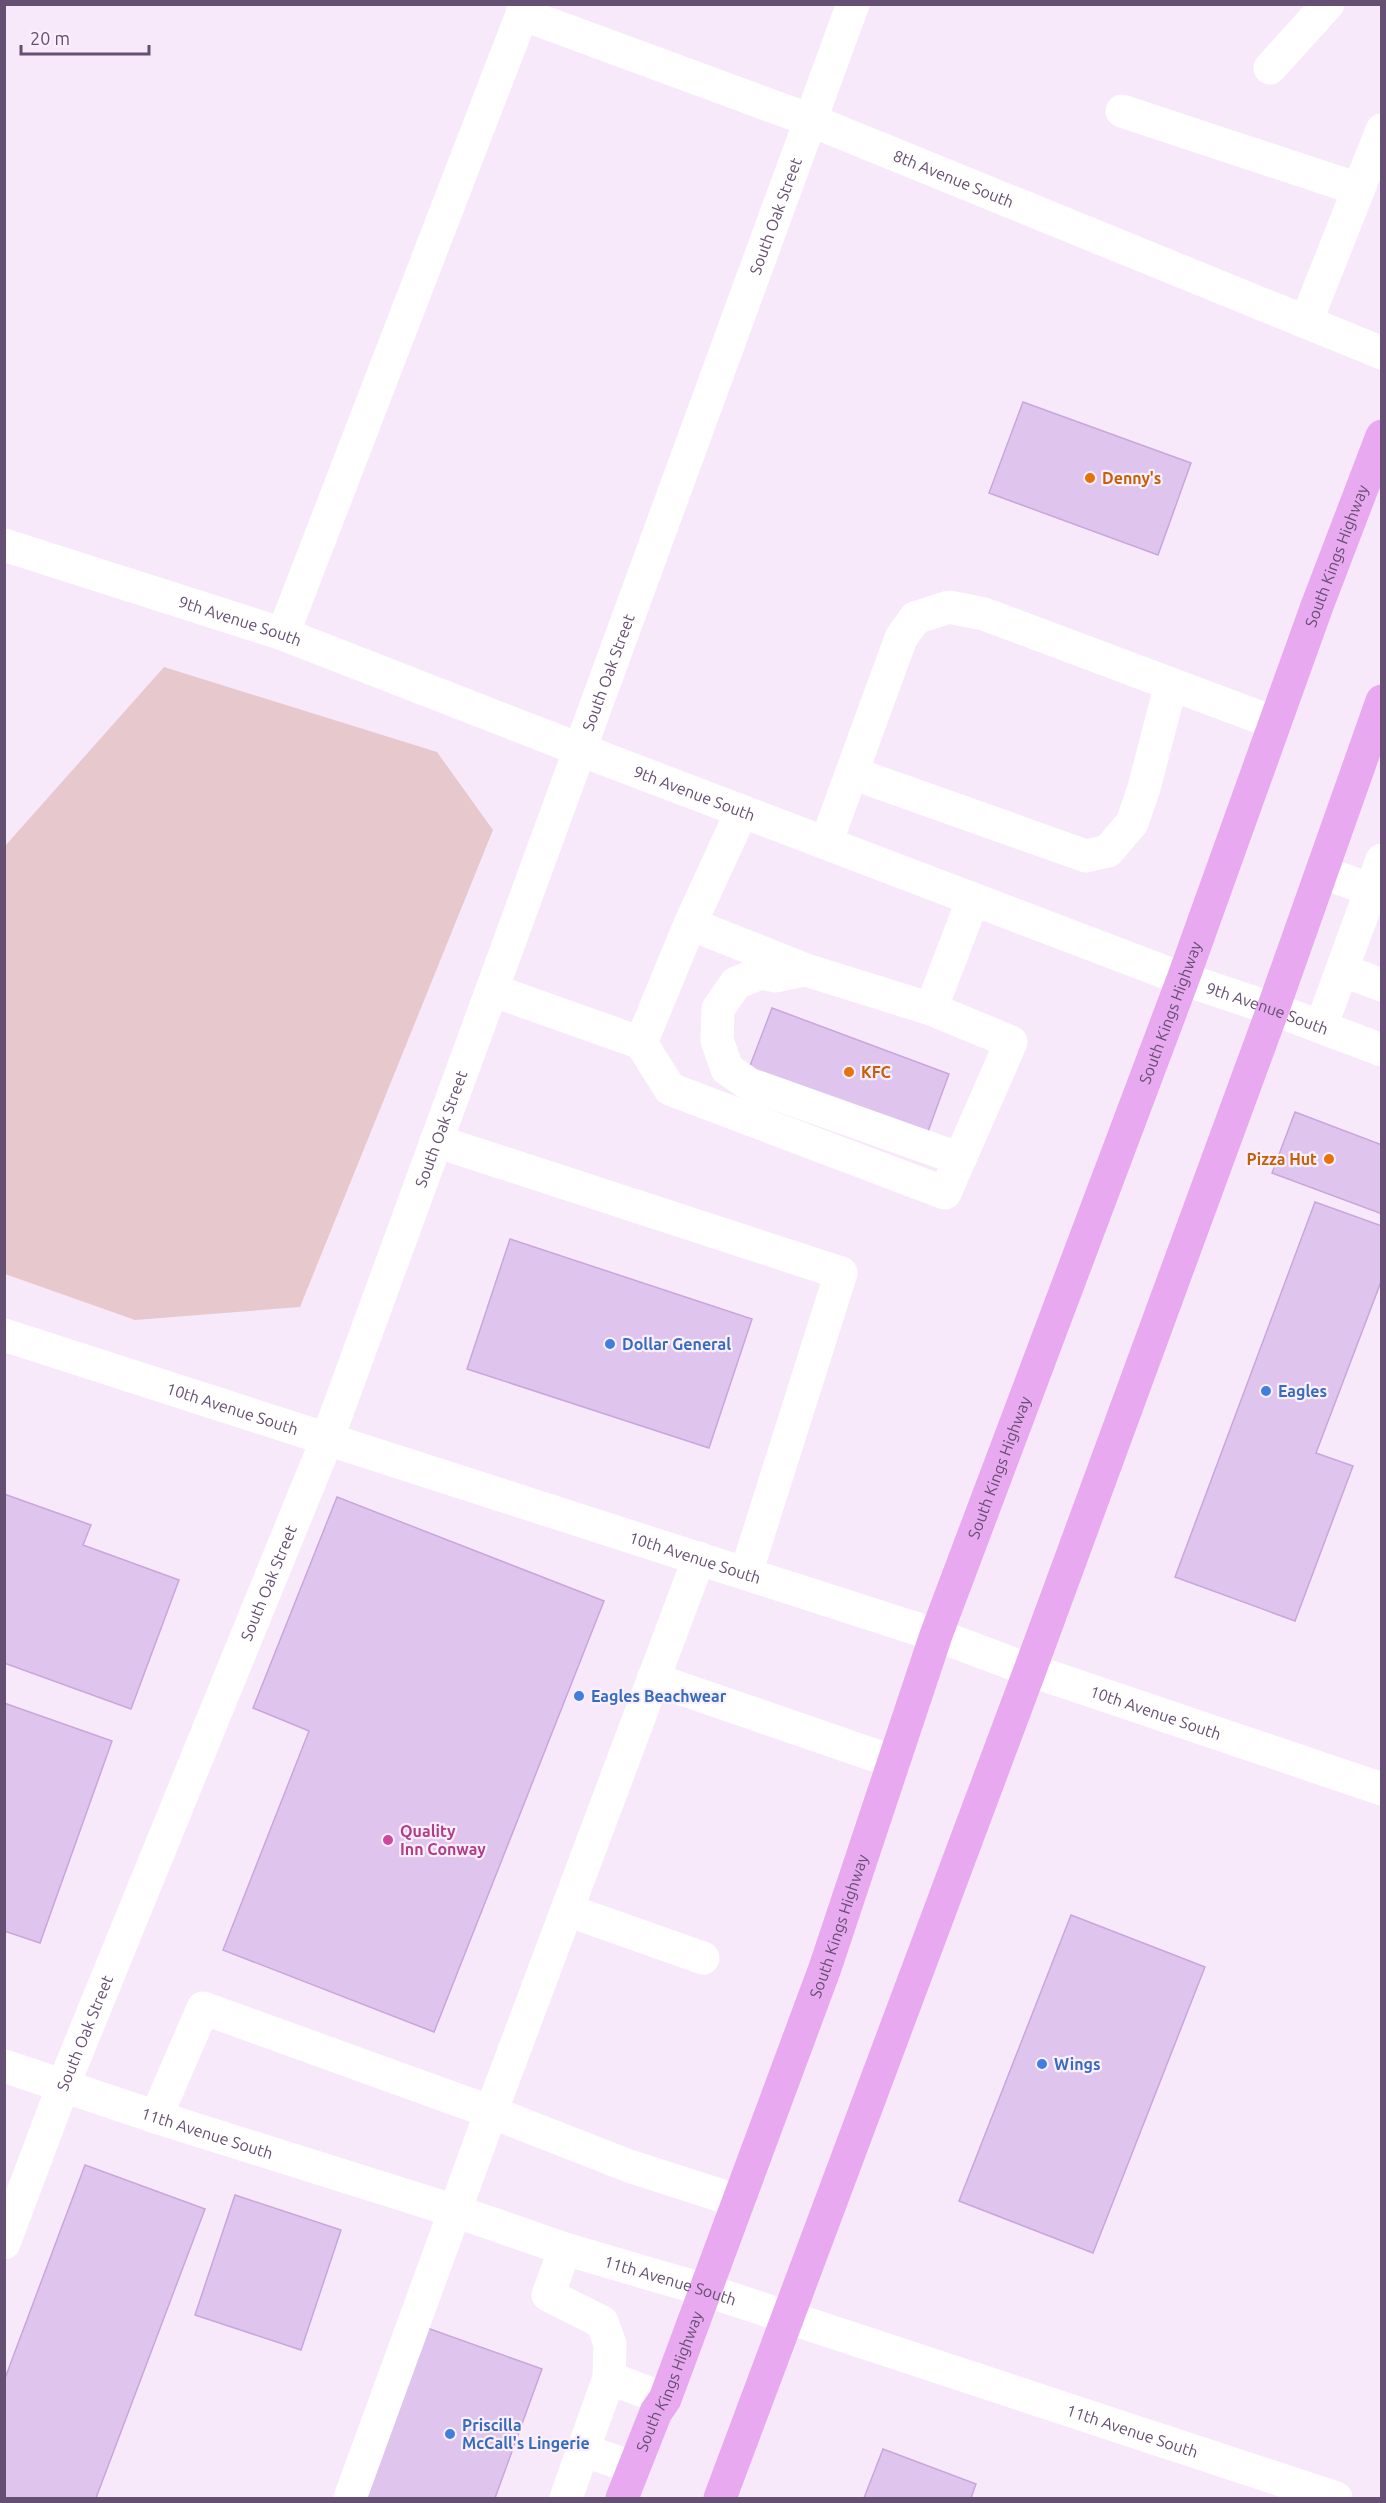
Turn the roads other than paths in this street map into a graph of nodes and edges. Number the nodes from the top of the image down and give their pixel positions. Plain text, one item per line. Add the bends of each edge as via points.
1 (853, 4) edge
2 (1328, 4) edge
3 (524, 9) edge
4 (1270, 68) dead end
5 (1122, 111) dead end
6 (810, 120) junction
7 (1382, 130) edge
8 (1358, 189) junction
9 (1305, 322) junction
10 (1382, 353) edge
11 (1382, 436) edge
12 (4, 545) edge
13 (283, 634) junction
14 (1171, 684) junction
15 (1382, 701) edge
16 (1275, 723) junction
17 (580, 750) junction
18 (1372, 759) edge
19 (852, 773) junction
20 (742, 812) junction
21 (826, 843) junction
22 (1322, 872) junction
23 (1376, 875) edge
24 (973, 899) junction
25 (690, 924) junction
26 (806, 970) junction
27 (1342, 970) junction
28 (1183, 979) junction
29 (1382, 985) edge
30 (492, 990) junction
31 (931, 1009) junction
32 (1273, 1009) junction
33 (1321, 1027) junction
34 (642, 1043) junction
35 (1382, 1050) edge
36 (436, 1141) junction
37 (960, 1159) junction
38 (4, 1335) edge
39 (328, 1437) junction
40 (699, 1558) junction
41 (746, 1573) junction
42 (936, 1635) junction
43 (1030, 1670) junction
44 (653, 1679) junction
45 (894, 1762) junction
46 (1382, 1789) edge
47 (567, 1910) junction
48 (703, 1958) dead end
49 (4, 2066) edge
50 (63, 2086) junction
51 (491, 2112) junction
52 (156, 2117) junction
53 (738, 2201) junction
54 (455, 2211) junction
55 (4, 2243) edge
56 (565, 2248) junction
57 (705, 2290) junction
58 (788, 2318) junction
59 (609, 2378) junction
60 (665, 2398) junction
61 (583, 2450) junction
62 (634, 2468) junction
63 (350, 2499) edge
64 (566, 2499) edge
65 (622, 2499) edge
66 (720, 2499) edge
67 (1336, 2499) edge

1 - 6 street, South Oak Street
2 - 4 street
3 - 6 street, 8th Avenue South
3 - 13 street
5 - 8 street
6 - 9 street, 8th Avenue South
6 - 17 street, South Oak Street
7 - 8 street
8 - 9 street
9 - 10 street, 8th Avenue South
11 - 16 main road, South Kings Highway
12 - 13 street, 9th Avenue South
13 - 17 street, 9th Avenue South
14 - 16 street
14 - 19 street via 984,614 949,608 915,618 901,638
14 - 19 street via 1132,823 1108,850 1086,856
15 - 18 main road
16 - 28 main road, South Kings Highway
17 - 20 street, 9th Avenue South
17 - 30 street, South Oak Street
18 - 22 main road
19 - 21 street
20 - 21 street, 9th Avenue South
20 - 25 street
21 - 24 street, 9th Avenue South
22 - 23 street
22 - 32 main road
23 - 27 street
24 - 28 street, 9th Avenue South
24 - 31 street
25 - 26 street
25 - 34 street
26 - 31 street
26 - 37 street via 776,976 760,972 736,983 718,1009 717,1040 727,1069 749,1084
27 - 29 street
27 - 33 street
28 - 32 street, 9th Avenue South
28 - 42 main road, South Kings Highway
30 - 34 street
30 - 36 street, South Oak Street
31 - 37 street via 1011,1041
32 - 33 street, 9th Avenue South
32 - 43 main road
33 - 35 street, 9th Avenue South
34 - 37 street via 670,1089 945,1193
36 - 39 street, South Oak Street
36 - 41 street via 841,1273
38 - 39 street, 10th Avenue South
39 - 40 street, 10th Avenue South
39 - 50 street, South Oak Street
40 - 41 street, 10th Avenue South
40 - 44 street
41 - 42 street, 10th Avenue South
42 - 43 street, 10th Avenue South
42 - 45 main road, South Kings Highway
43 - 46 street, 10th Avenue South
43 - 58 main road
44 - 45 street
44 - 47 street
45 - 53 main road, South Kings Highway via 825,1968
47 - 48 street
47 - 51 street
49 - 50 street, 11th Avenue South
50 - 52 street, 11th Avenue South
50 - 55 street, South Oak Street
51 - 52 street via 203,2008
51 - 53 street via 629,2166
51 - 54 street
52 - 54 street, 11th Avenue South
53 - 57 main road, South Kings Highway
54 - 56 street, 11th Avenue South
54 - 63 street
56 - 57 street, 11th Avenue South
56 - 59 street via 548,2295 602,2322 610,2344
57 - 58 street, 11th Avenue South
57 - 60 main road, South Kings Highway
58 - 66 main road
58 - 67 street, 11th Avenue South
59 - 60 street
59 - 61 street
60 - 62 main road, South Kings Highway
61 - 62 street
61 - 64 street
62 - 65 main road, South Kings Highway

